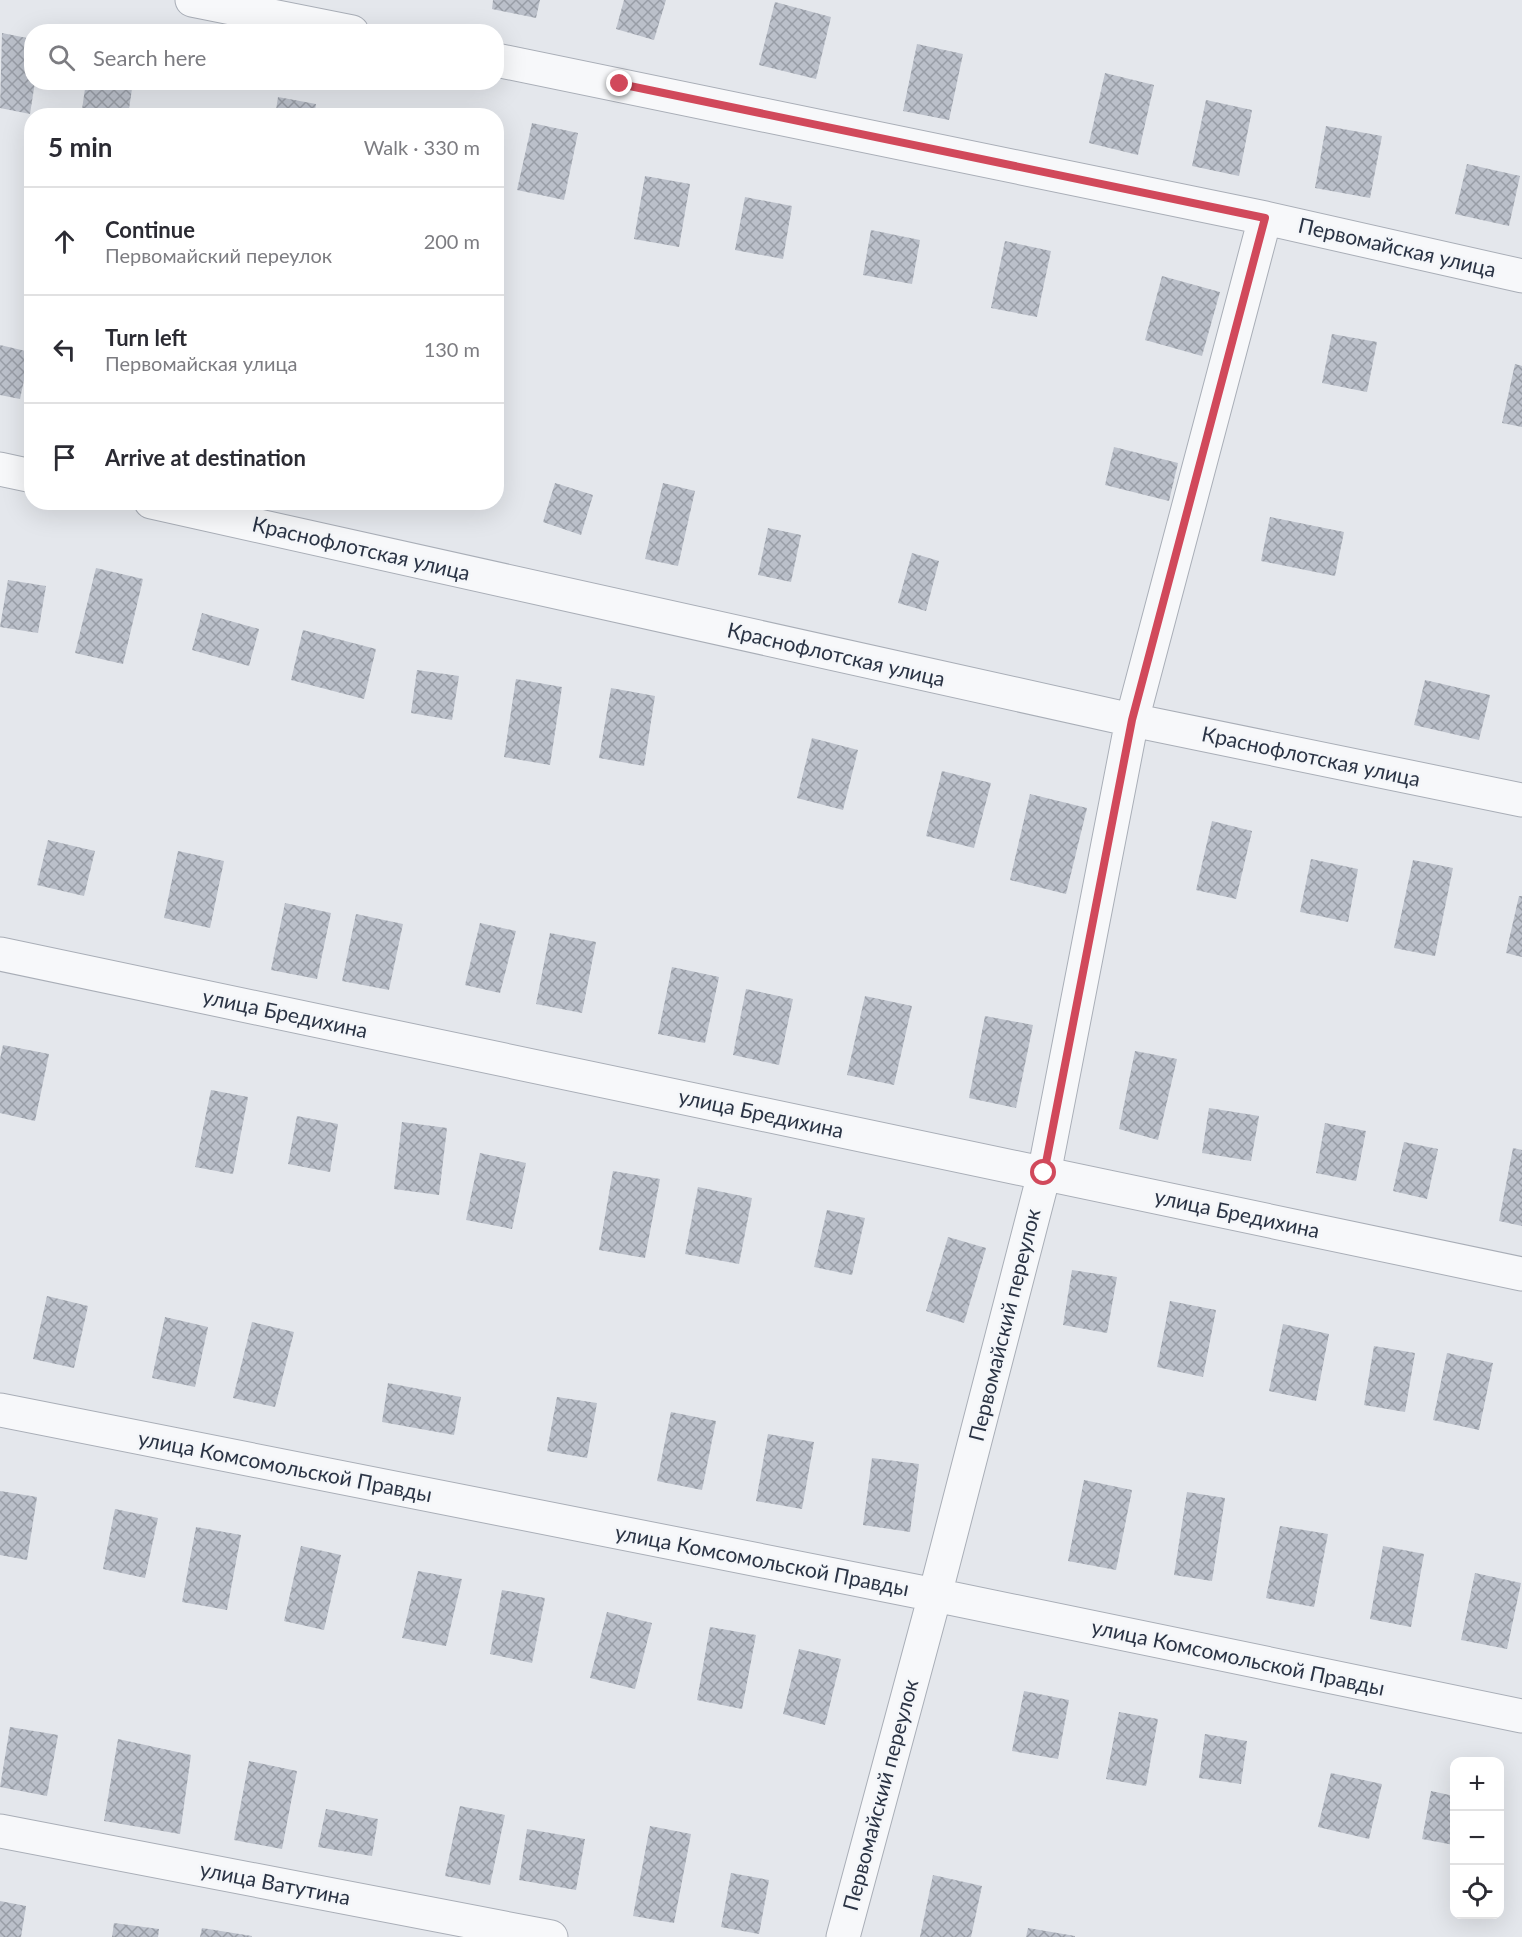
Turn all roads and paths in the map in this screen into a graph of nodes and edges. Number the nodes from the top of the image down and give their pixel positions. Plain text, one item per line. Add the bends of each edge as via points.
1 (192, 0) edge
2 (312, 24) edge
3 (504, 62) edge
4 (1265, 218) junction
5 (1522, 276) edge
6 (0, 469) edge
7 (24, 474) edge
8 (187, 510) edge
9 (1132, 720) junction
10 (1522, 800) edge
11 (0, 954) edge
12 (1044, 1173) junction
13 (1522, 1274) edge
14 (0, 1410) edge
15 (935, 1595) junction
16 (1522, 1716) edge
17 (0, 1831) edge
18 (551, 1937) edge
19 (843, 1937) edge

1 - 2 street
3 - 4 street, Первомайская улица
4 - 5 street, Первомайская улица
4 - 9 street, Первомайский переулок
6 - 7 street
8 - 9 street, Краснофлотская улица
9 - 10 street, Краснофлотская улица
9 - 12 street, Первомайский переулок
11 - 12 street, улица Бредихина
12 - 13 street, улица Бредихина
12 - 15 street, Первомайский переулок
14 - 15 street, улица Комсомольской Правды
15 - 16 street, улица Комсомольской Правды
15 - 19 street, Первомайский переулок
17 - 18 street, улица Ватутина

